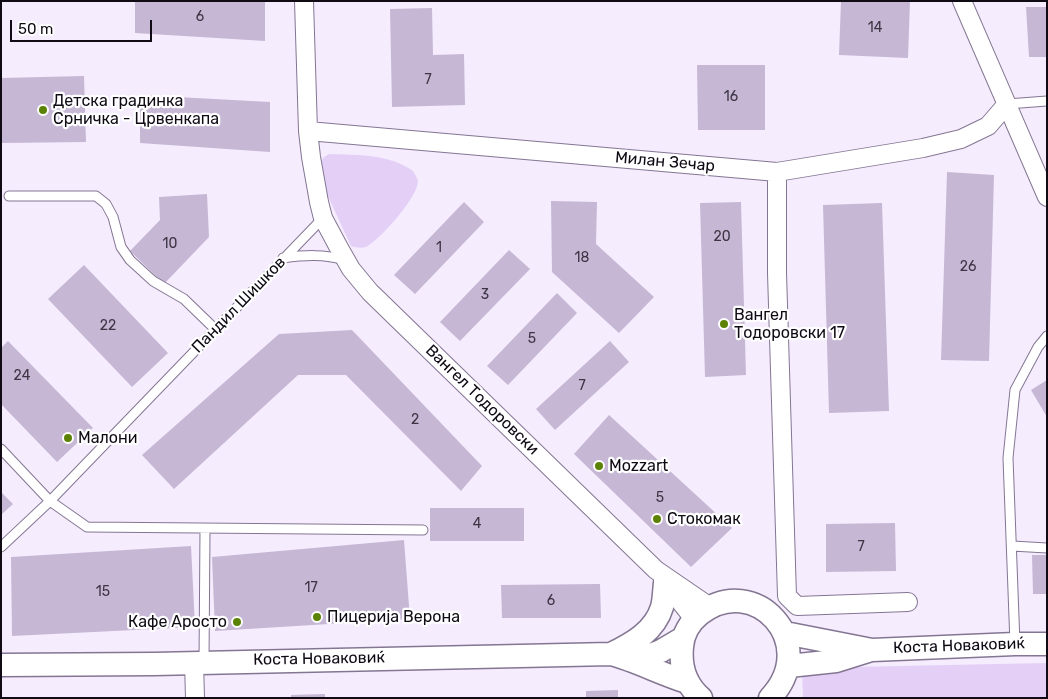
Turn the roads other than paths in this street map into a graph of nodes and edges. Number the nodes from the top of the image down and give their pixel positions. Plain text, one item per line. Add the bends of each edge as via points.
1 (304, 1) edge
2 (962, 1) edge
3 (1047, 101) edge
4 (1007, 104) junction
5 (308, 131) junction
6 (777, 172) junction
7 (9, 196) dead end
8 (1047, 196) edge
9 (323, 218) junction
10 (284, 258) junction
11 (346, 261) junction
12 (215, 330) junction
13 (1047, 336) edge
14 (1, 449) edge
15 (50, 500) junction
16 (205, 529) junction
17 (423, 530) dead end
18 (1012, 546) junction
19 (1, 547) edge
20 (1047, 548) edge
21 (661, 576) junction
22 (908, 602) dead end
23 (695, 621) junction
24 (785, 633) junction
25 (1015, 644) junction
26 (1047, 644) edge
27 (872, 650) junction
28 (611, 654) junction
29 (635, 661) junction
30 (199, 662) junction
31 (1, 665) edge
32 (789, 666) junction
33 (694, 690) edge
34 (776, 695) edge
35 (195, 698) edge

1 - 5 street
2 - 4 street
3 - 4 lane
4 - 6 street, Милан Зечар via 988,126 962,139
4 - 8 street
5 - 6 street, Милан Зечар
5 - 9 street
6 - 22 street via 787,596 797,606
7 - 12 lane via 96,196 106,204 113,217 121,247 130,260 153,281 184,299
9 - 10 lane, Пандил Шишков
9 - 11 street, Вангел Тодоровски
10 - 11 lane via 330,256
10 - 12 lane, Пандил Шишков
11 - 21 street, Вангел Тодоровски via 370,292
12 - 15 lane, Пандил Шишков
13 - 18 lane via 1015,390 1008,458
14 - 15 lane
15 - 16 lane via 87,527
15 - 19 lane, Пандил Шишков
16 - 17 lane
16 - 30 lane
18 - 20 lane
18 - 25 lane
21 - 23 street, Вангел Тодоровски
21 - 28 street via 662,607 655,622 641,637
23 - 24 street via 731,601 753,604 772,615
23 - 29 street via 660,651
23 - 33 street via 680,660
24 - 27 street, Коста Новаковиќ
24 - 32 street
25 - 26 street, Коста Новаковиќ
25 - 27 street, Коста Новаковиќ
27 - 32 street, Коста Новаковиќ via 836,661
28 - 29 street, Коста Новаковиќ
28 - 30 street, Коста Новаковиќ
29 - 33 street, Коста Новаковиќ
30 - 31 street, Коста Новаковиќ
30 - 35 street
32 - 34 street

